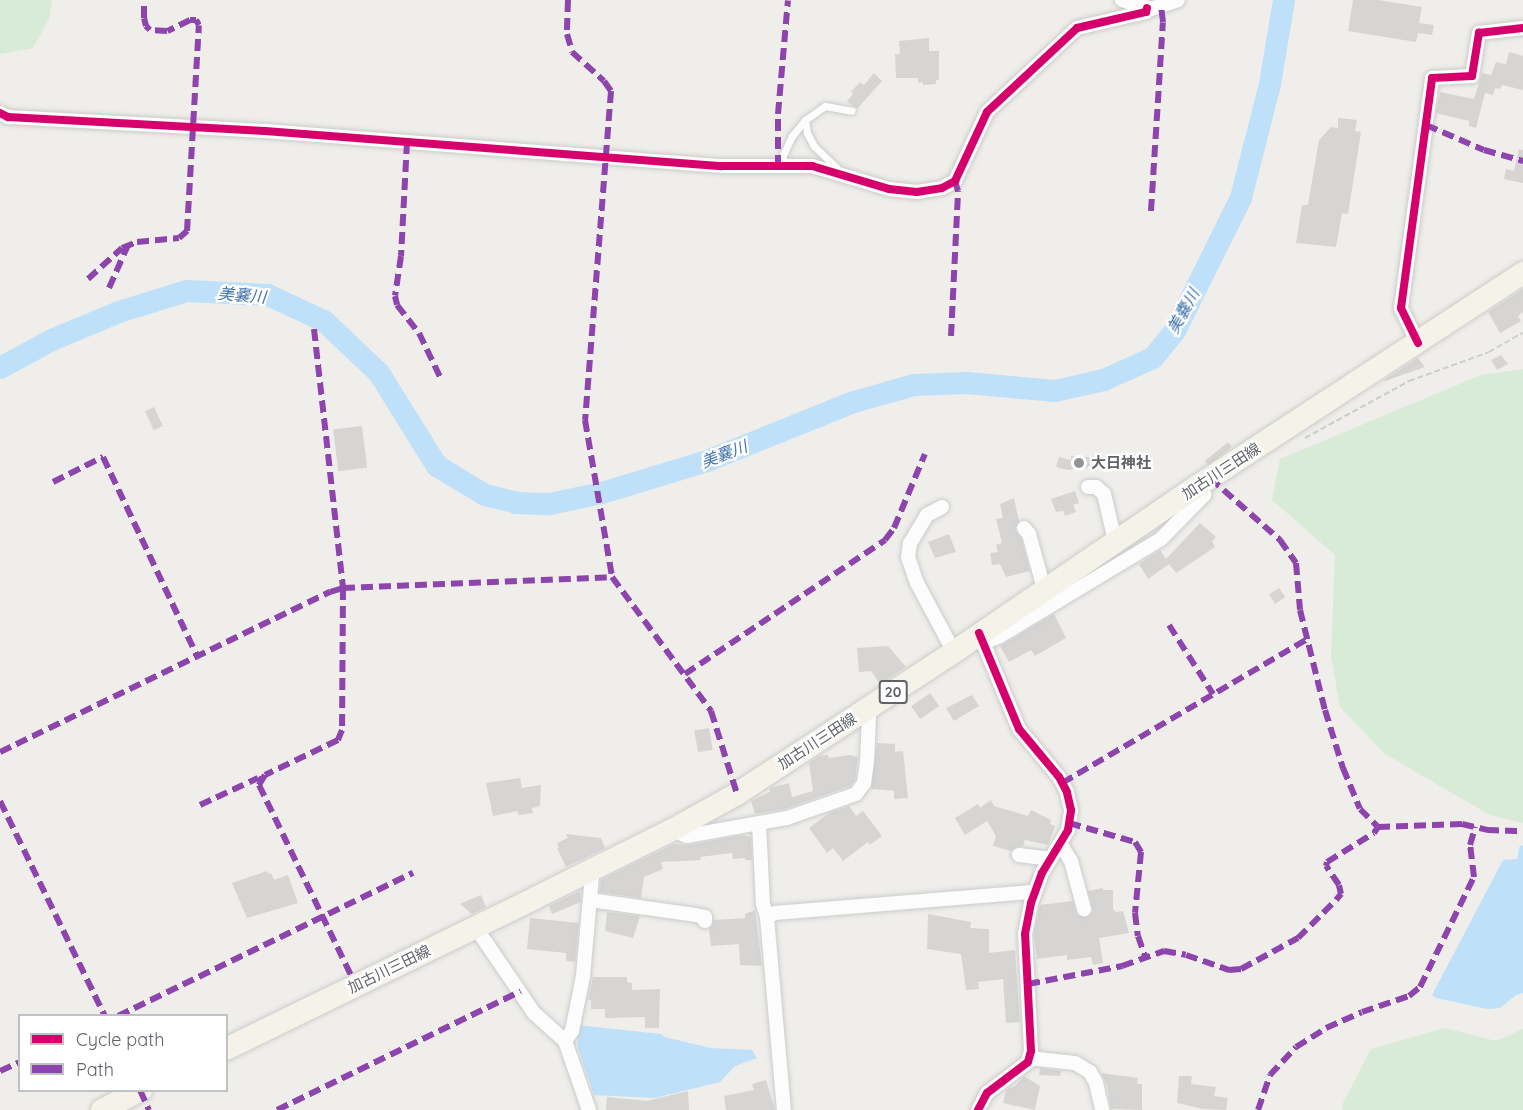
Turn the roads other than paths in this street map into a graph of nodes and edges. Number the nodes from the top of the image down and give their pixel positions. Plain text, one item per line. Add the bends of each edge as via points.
1 (1122, 0) edge
2 (1178, 0) edge
3 (1147, 8) junction
4 (1523, 28) edge
5 (852, 111) dead end
6 (0, 113) edge
7 (805, 120) junction
8 (781, 167) junction
9 (836, 173) junction
10 (1523, 273) edge
11 (1418, 343) junction
12 (1201, 484) junction
13 (1088, 487) dead end
14 (942, 507) dead end
15 (1024, 528) dead end
16 (1115, 541) junction
17 (1044, 590) junction
18 (981, 638) junction
19 (954, 652) junction
20 (867, 709) junction
21 (759, 823) junction
22 (672, 830) junction
23 (1060, 843) junction
24 (1019, 855) dead end
25 (1049, 862) junction
26 (591, 870) junction
27 (1034, 895) junction
28 (590, 900) junction
29 (1083, 909) dead end
30 (767, 916) junction
31 (705, 921) dead end
32 (476, 927) junction
33 (565, 1041) junction
34 (228, 1047) edge
35 (1029, 1058) junction
36 (137, 1092) edge
37 (102, 1110) edge
38 (589, 1110) edge
39 (784, 1110) edge
40 (978, 1110) edge
41 (1102, 1110) edge

1 - 3 street
2 - 3 street
3 - 9 street via 1146,12 1077,28 1043,58 987,112 962,170 951,183 917,192 889,189
4 - 11 street via 1479,33 1472,76 1432,78 1401,308
5 - 7 lane via 825,106
6 - 8 street via 8,117
7 - 8 lane via 792,136
7 - 9 lane via 814,147 836,167
8 - 9 street via 812,166
10 - 11 main road, 加古川三田線 / 20
11 - 12 main road, 加古川三田線 / 20
12 - 16 main road, 加古川三田線 / 20
12 - 18 street via 1204,495 1161,539 1000,636
13 - 16 street via 1096,487 1104,494
14 - 19 street via 927,515 910,543 908,558
15 - 17 street
16 - 17 main road, 加古川三田線 / 20
17 - 18 main road, 加古川三田線 / 20
18 - 19 main road, 加古川三田線 / 20
18 - 23 street via 1019,729 1067,792 1070,817
19 - 20 main road, 加古川三田線 / 20
20 - 21 street via 867,762 864,783 856,794 787,818
20 - 22 main road, 加古川三田線 / 20 via 736,794
21 - 22 street via 687,836
21 - 30 street
22 - 26 main road, 加古川三田線 / 20
23 - 25 street
23 - 29 street via 1071,861
24 - 25 street
25 - 27 street
26 - 28 street
26 - 32 main road, 加古川三田線 / 20
27 - 30 street via 1029,892
27 - 35 street via 1025,934
28 - 31 street via 695,915 705,917
28 - 33 street via 583,976 572,1031
30 - 39 street
32 - 33 street via 534,1013
32 - 34 main road, 加古川三田線 / 20
33 - 38 street
35 - 40 street via 987,1093
35 - 41 street via 1075,1063 1090,1072
36 - 37 main road

